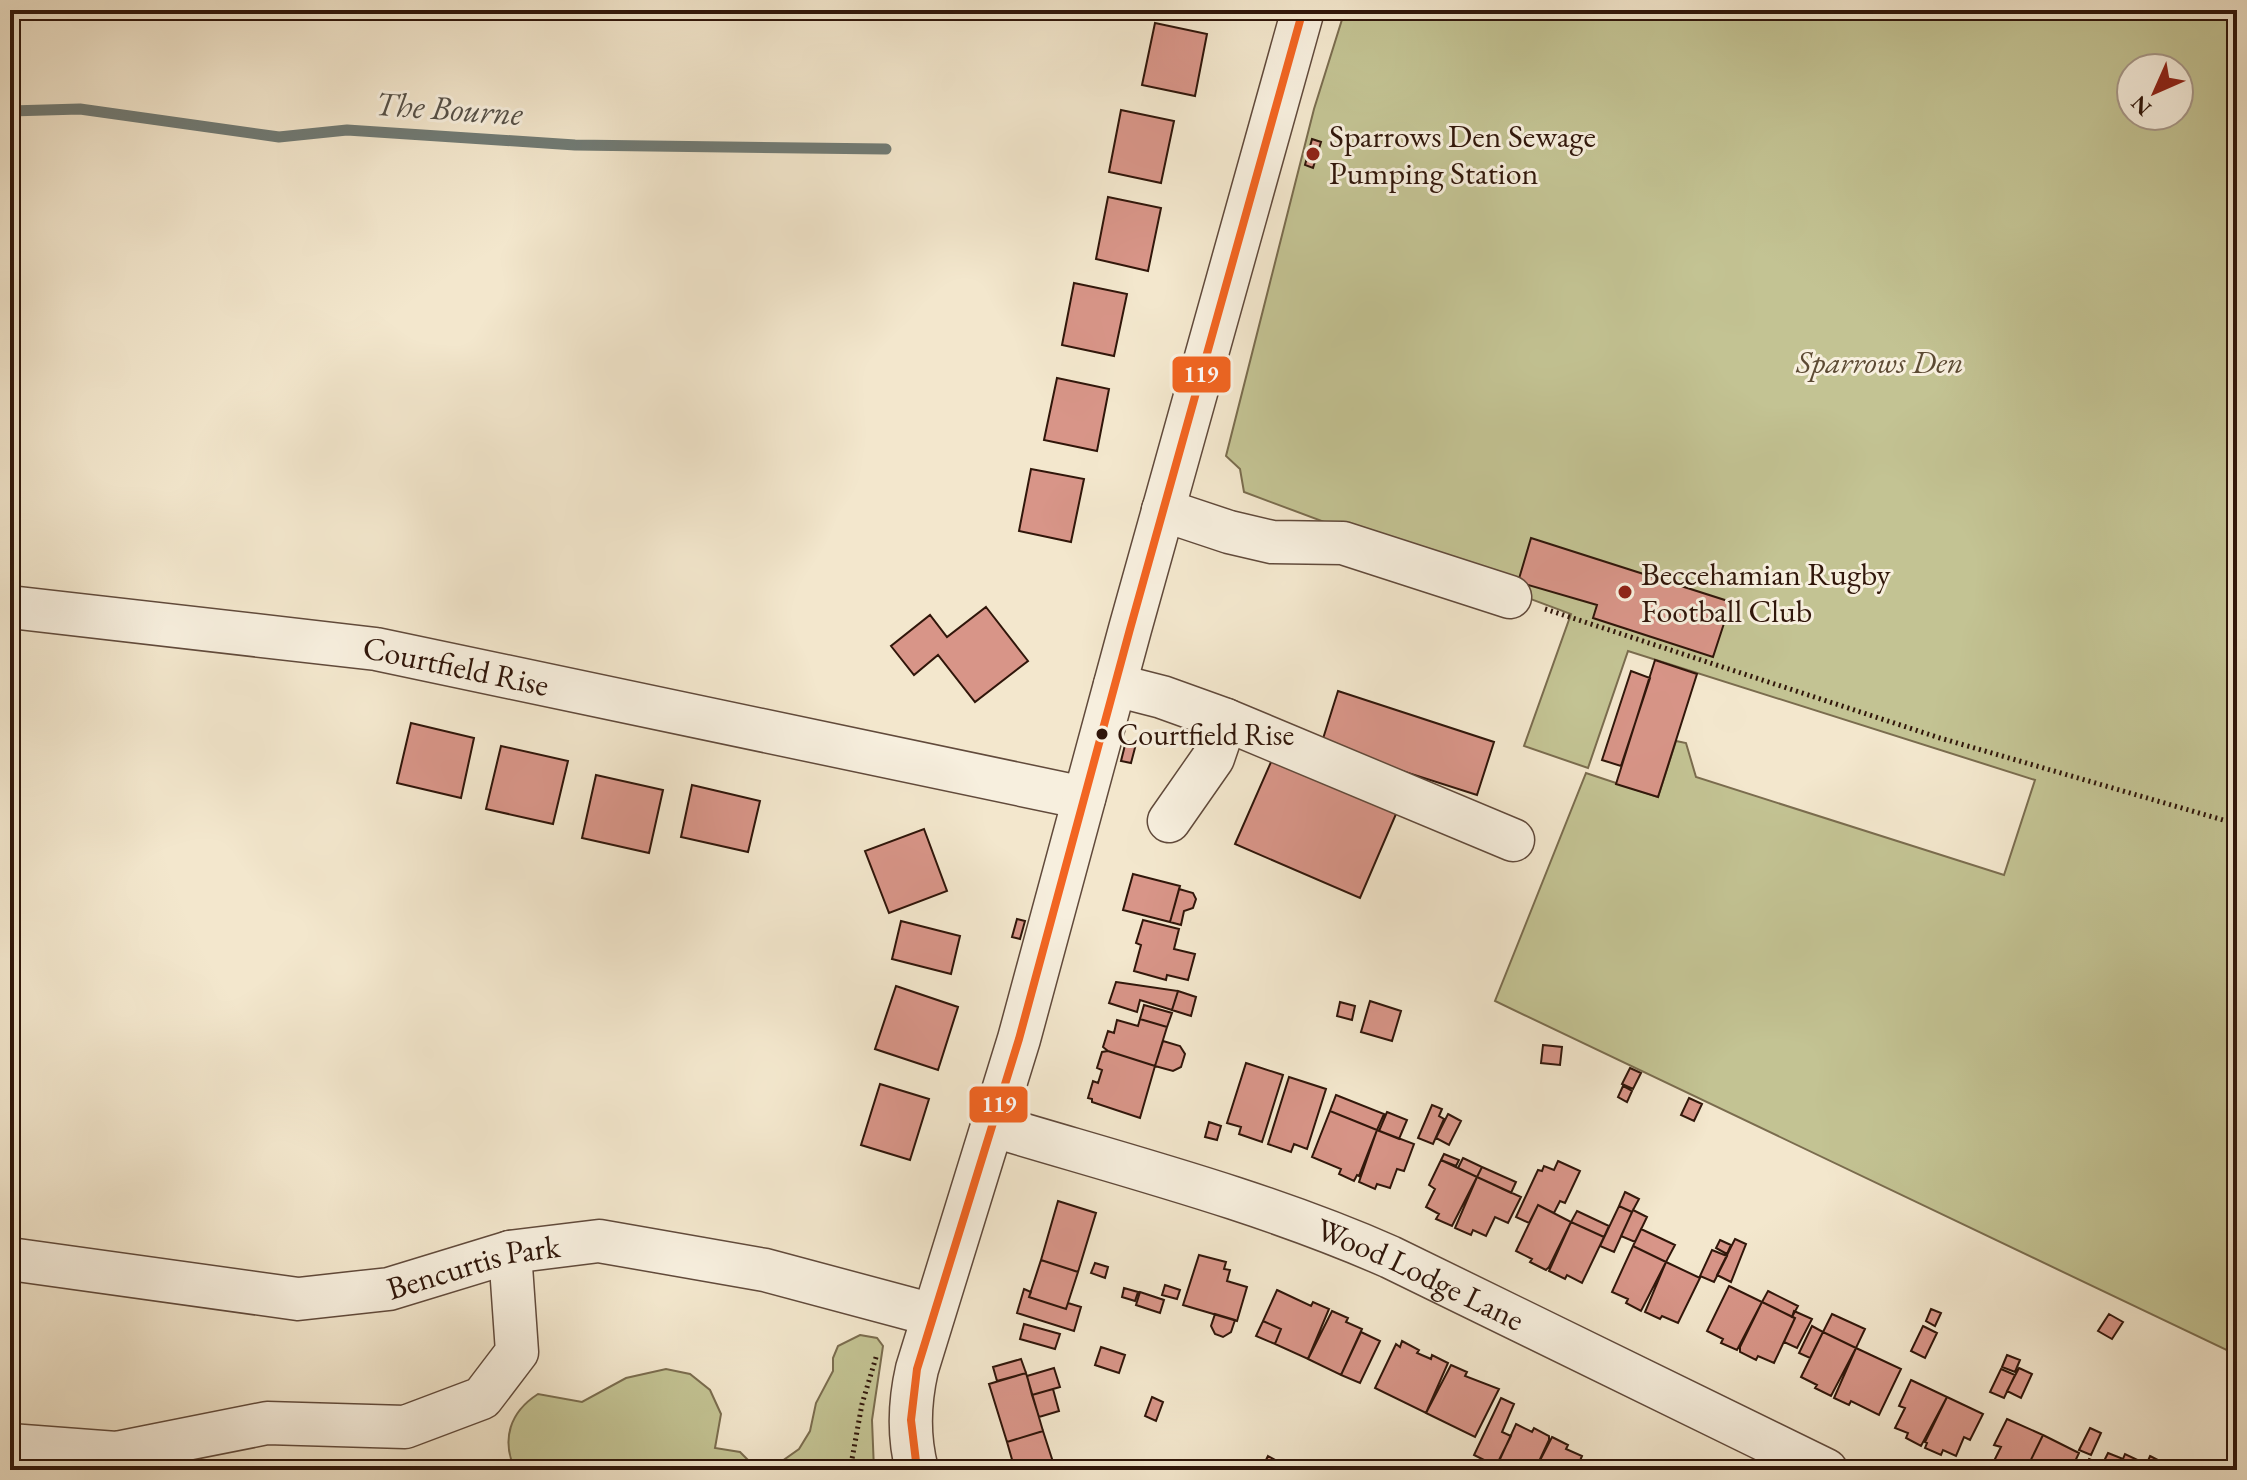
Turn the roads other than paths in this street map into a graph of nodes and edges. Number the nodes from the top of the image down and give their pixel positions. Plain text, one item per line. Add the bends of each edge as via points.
1 (1303, 10) edge
2 (1163, 510) junction
3 (1510, 597) road end
4 (10, 607) edge
5 (1115, 685) junction
6 (1226, 720) junction
7 (1084, 798) junction
8 (1169, 821) dead end
9 (1513, 840) dead end
10 (994, 1126) junction
11 (510, 1252) junction
12 (10, 1259) edge
13 (933, 1315) junction
14 (10, 1445) edge
15 (917, 1470) edge
16 (1826, 1470) edge

1 - 2 street
2 - 3 street via 1272,542 1343,543
2 - 5 street
4 - 7 street, Courtfield Rise via 376,649
5 - 6 street
5 - 7 street
6 - 8 street via 1213,758
6 - 9 street
7 - 10 street
10 - 13 street
10 - 16 street, Wood Lodge Lane via 1329,1231
11 - 12 street, Bencurtis Park via 389,1289 298,1299
11 - 13 street, Bencurtis Park via 599,1241 765,1270
11 - 14 street via 517,1352 482,1398 405,1427 267,1423 116,1453
13 - 15 street via 910,1411

